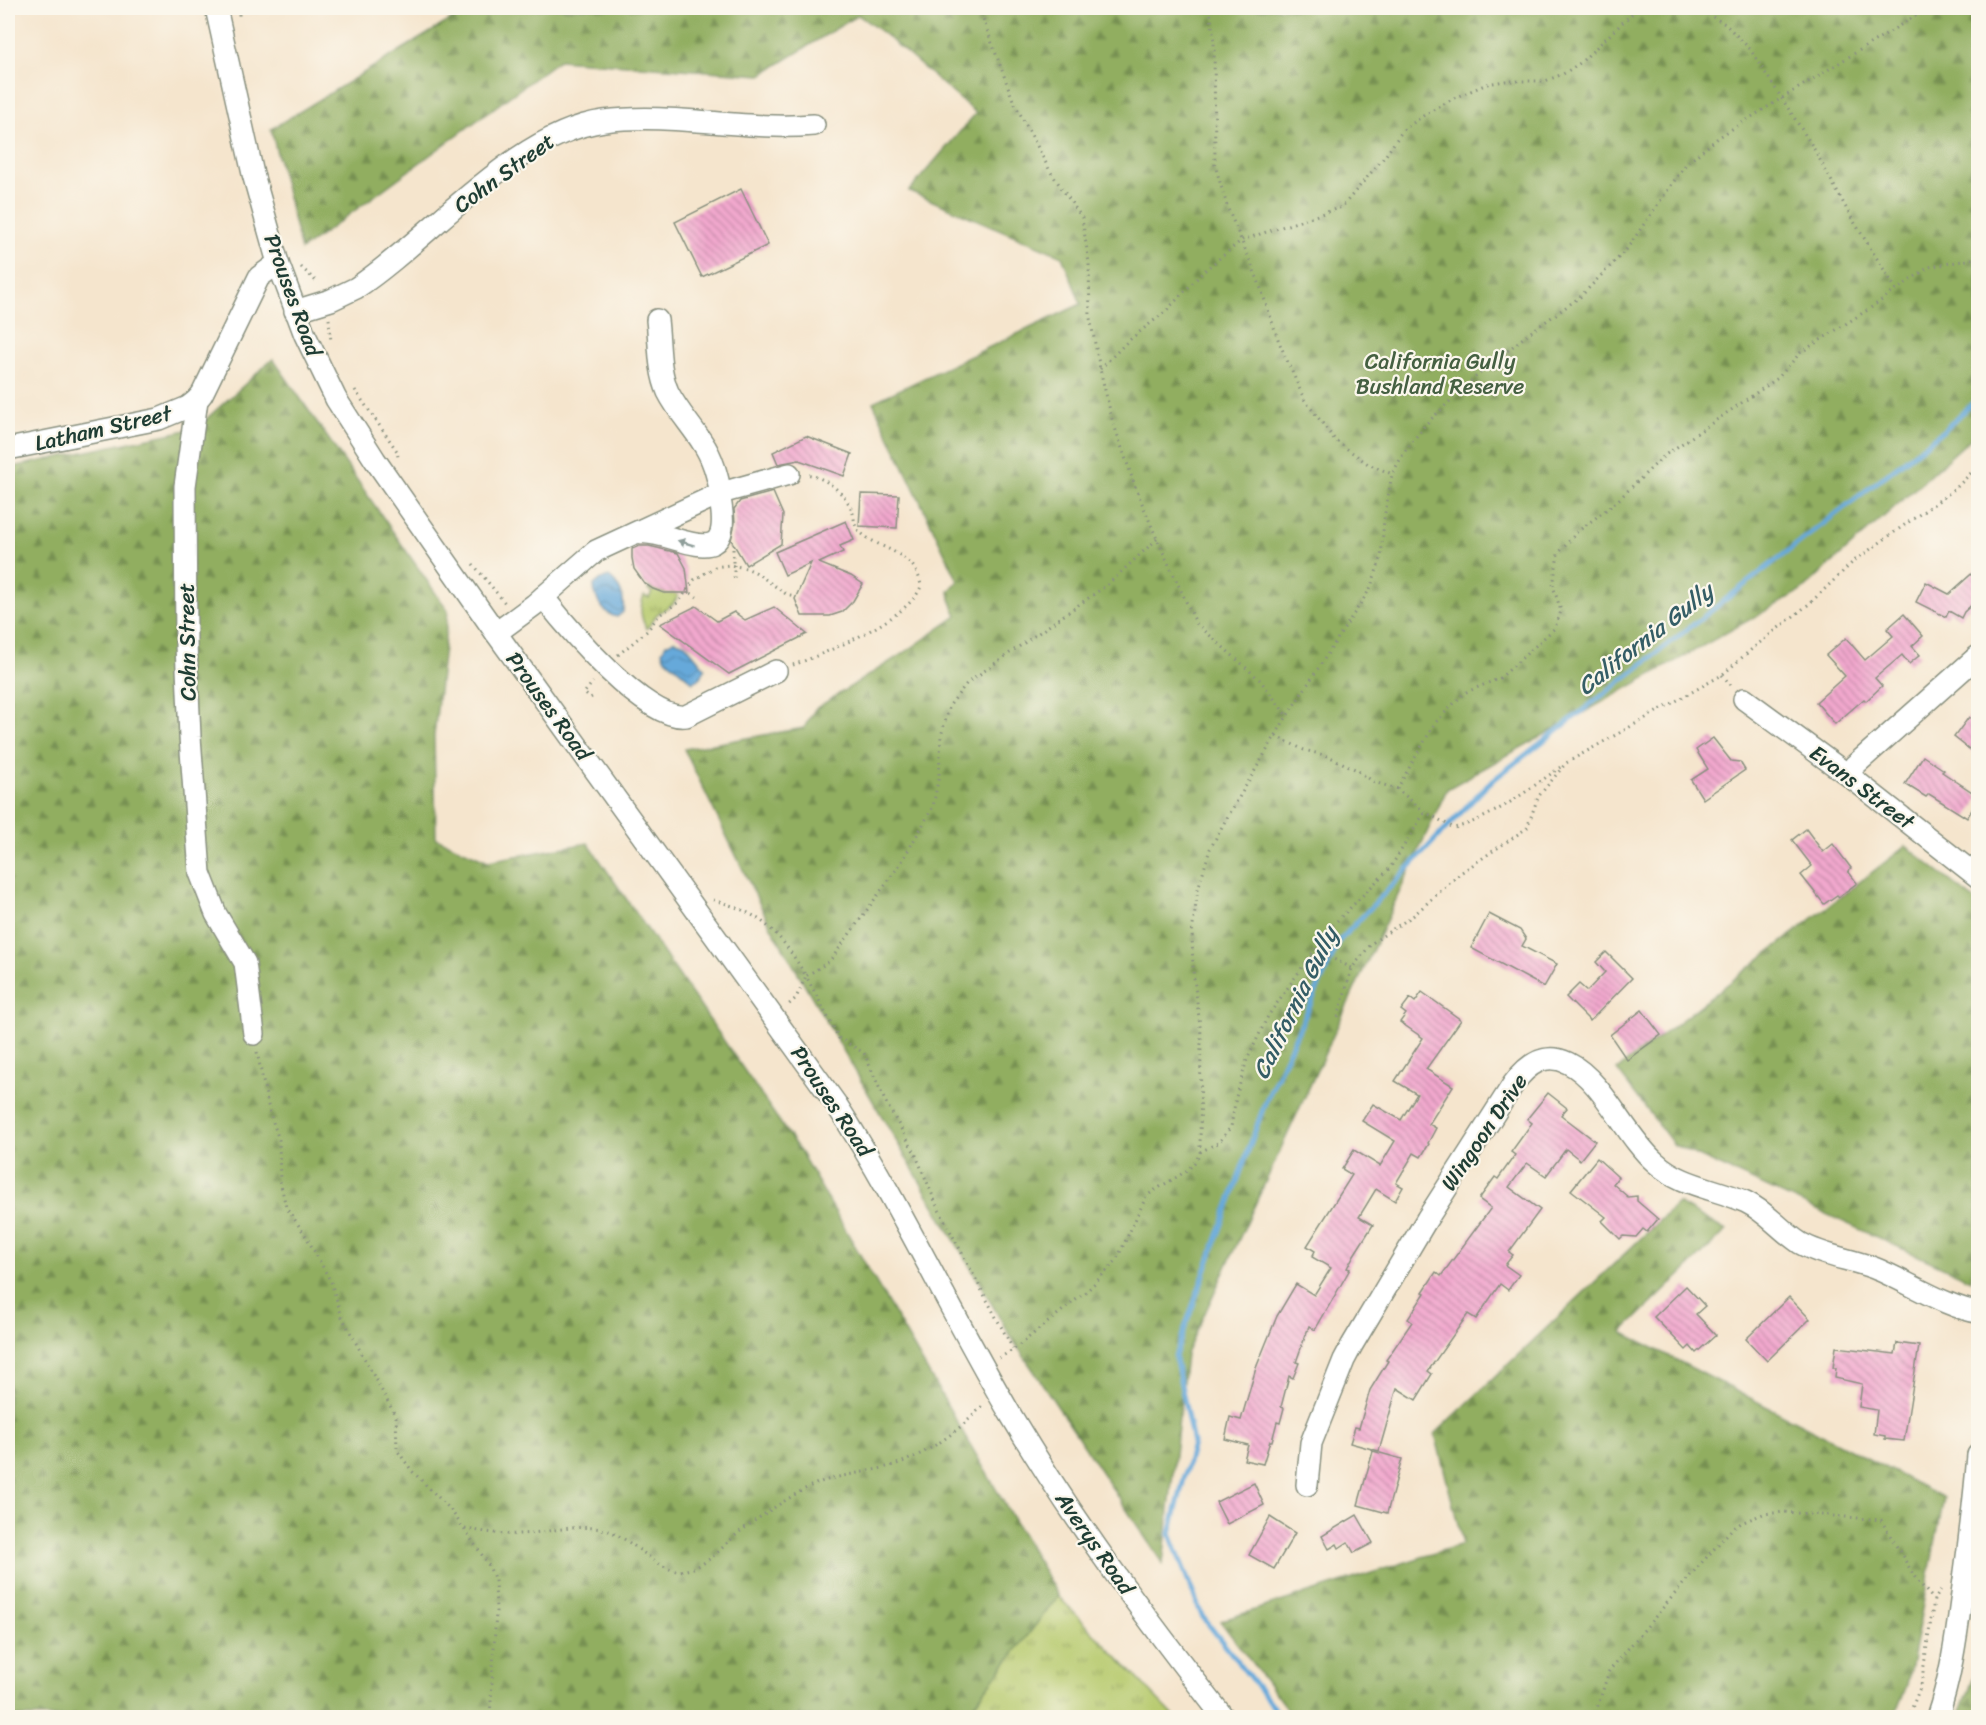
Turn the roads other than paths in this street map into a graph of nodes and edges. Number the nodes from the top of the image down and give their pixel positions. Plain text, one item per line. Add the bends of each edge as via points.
1 (216, 8) edge
2 (814, 125) dead end
3 (278, 263) junction
4 (295, 311) junction
5 (657, 320) dead end
6 (196, 400) junction
7 (8, 449) edge
8 (789, 474) road end
9 (720, 494) junction
10 (633, 534) junction
11 (543, 597) junction
12 (496, 633) junction
13 (1978, 656) edge
14 (776, 671) road end
15 (1744, 699) dead end
16 (1848, 775) junction
17 (1978, 877) edge
18 (254, 1034) road end
19 (1978, 1312) edge
20 (982, 1363) joint
21 (1978, 1455) edge
22 (1307, 1485) dead end
23 (1224, 1718) edge
24 (1937, 1718) edge

1 - 3 street, Prouses Road via 253,174
2 - 4 street, Cohn Street via 774,127 627,119 562,132 501,171 365,282 331,300
3 - 4 street, Prouses Road
3 - 6 street, Cohn Street via 259,277
4 - 12 street, Prouses Road via 316,361 355,430
5 - 9 street via 659,362 668,392 704,443 717,469
6 - 7 street, Latham Street via 159,419
6 - 18 street, Cohn Street via 185,486 186,645 200,873 216,914 245,963
8 - 9 street
9 - 10 street
9 -> 10 street via 721,530 708,545 694,546 654,532
10 - 11 street via 596,551
11 - 12 street
11 - 14 street via 606,668 667,713 688,715
12 - 20 street, Prouses Road via 836,1104 871,1159
13 - 16 street
15 - 16 street, Evans Street
16 - 17 street, Evans Street
19 - 22 street, Wingoon Drive via 1958,1307 1874,1268 1802,1244 1753,1206 1670,1173 1646,1153 1582,1072 1561,1060 1544,1059 1528,1066 1514,1083 1352,1345 1311,1443
20 - 23 street, Averys Road via 1046,1472 1101,1555
21 - 24 street via 1954,1646

